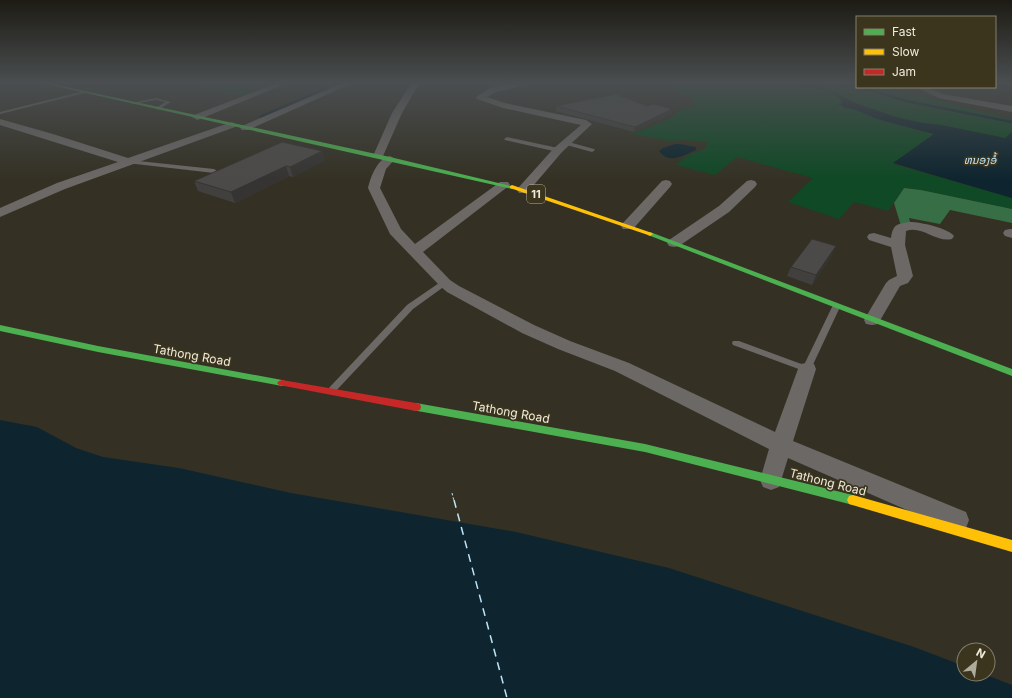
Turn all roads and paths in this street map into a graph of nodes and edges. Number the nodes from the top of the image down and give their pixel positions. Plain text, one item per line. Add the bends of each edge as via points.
1 (185, 115) edge
2 (203, 115) edge
3 (258, 115) edge
4 (277, 115) edge
5 (397, 115) edge
6 (547, 115) edge
7 (197, 117) junction
8 (0, 122) edge
9 (234, 125) junction
10 (245, 128) junction
11 (507, 139) dead end
12 (561, 146) junction
13 (592, 150) dead end
14 (384, 158) junction
15 (129, 162) junction
16 (214, 171) edge
17 (666, 184) dead end
18 (751, 184) dead end
19 (504, 185) junction
20 (523, 190) junction
21 (0, 213) edge
22 (628, 226) junction
23 (947, 236) dead end
24 (874, 237) dead end
25 (674, 243) junction
26 (898, 245) junction
27 (415, 251) junction
28 (445, 283) junction
29 (836, 307) junction
30 (872, 320) junction
31 (0, 328) edge
32 (736, 343) dead end
33 (807, 369) junction
34 (1012, 373) edge
35 (330, 392) junction
36 (781, 445) junction
37 (772, 480) junction
38 (984, 538) junction
39 (1012, 546) edge

1 - 7 main road, 11
2 - 7 street
3 - 9 street
4 - 10 street
5 - 14 street
6 - 12 street via 587,124
7 - 9 main road, 11
8 - 15 street
9 - 10 main road, 11
9 - 15 street
10 - 14 main road, 11
11 - 12 lane
12 - 13 lane
12 - 20 street
14 - 19 main road, 11
14 - 27 street via 374,188 395,230
15 - 16 lane
15 - 21 street via 42,194
17 - 22 street
18 - 25 street via 724,209
19 - 20 main road, 11
19 - 27 street
20 - 22 main road, 11
22 - 25 main road, 11
23 - 26 street via 906,225 900,229
24 - 26 street
25 - 29 main road, 11
26 - 30 street via 905,276 903,280 894,283
27 - 28 street
28 - 35 lane via 410,307
28 - 36 street via 528,329 622,367
29 - 30 main road, 11
29 - 33 lane
30 - 34 main road, 11
31 - 35 main road, Tathong Road
32 - 33 lane
33 - 36 street
35 - 37 main road, Tathong Road via 645,448
36 - 37 street
36 - 38 street via 934,509 957,520
37 - 38 main road, Tathong Road via 884,508
38 - 39 main road, Tathong Road

